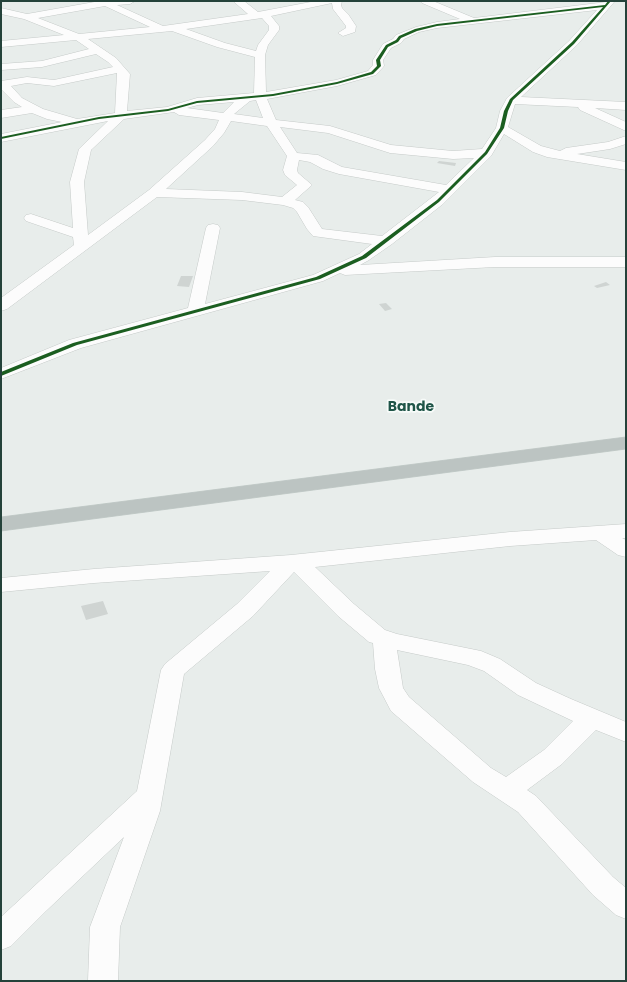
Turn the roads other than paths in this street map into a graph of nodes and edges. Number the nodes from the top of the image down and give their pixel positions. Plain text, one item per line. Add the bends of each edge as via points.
1 (125, 1) edge
2 (238, 1) edge
3 (277, 1) edge
4 (329, 1) edge
5 (336, 1) edge
6 (425, 1) edge
7 (106, 3) junction
8 (602, 4) edge
9 (496, 8) dead end
10 (4, 10) edge
11 (281, 12) junction
12 (261, 15) junction
13 (27, 16) junction
14 (470, 20) junction
15 (167, 28) junction
16 (343, 33) dead end
17 (78, 37) junction
18 (1, 44) edge
19 (98, 50) junction
20 (260, 56) junction
21 (1, 66) edge
22 (121, 69) junction
23 (1, 84) edge
24 (260, 96) junction
25 (246, 98) junction
26 (511, 100) junction
27 (580, 103) junction
28 (626, 106) edge
29 (33, 108) junction
30 (168, 110) junction
31 (1, 114) edge
32 (121, 115) junction
33 (226, 118) junction
34 (78, 121) junction
35 (271, 122) junction
36 (626, 126) edge
37 (502, 128) junction
38 (1, 138) edge
39 (626, 140) edge
40 (486, 153) junction
41 (552, 154) junction
42 (453, 155) junction
43 (293, 156) junction
44 (328, 166) junction
45 (626, 166) edge
46 (471, 168) junction
47 (292, 175) junction
48 (449, 190) junction
49 (154, 193) junction
50 (285, 201) junction
51 (31, 218) dead end
52 (213, 228) dead end
53 (81, 241) junction
54 (387, 241) junction
55 (626, 262) edge
56 (339, 270) junction
57 (1, 306) edge
58 (195, 312) junction
59 (1, 374) edge
60 (626, 443) edge
61 (1, 524) edge
62 (626, 531) edge
63 (600, 533) junction
64 (626, 550) edge
65 (294, 562) junction
66 (1, 585) edge
67 (384, 638) junction
68 (592, 718) junction
69 (626, 732) edge
70 (507, 790) junction
71 (150, 796) junction
72 (626, 906) edge
73 (1, 937) edge
74 (103, 981) edge

1 - 7 street
2 - 12 street
3 - 11 street
4 - 11 street
5 - 16 street via 336,5 351,26 351,30
6 - 14 street
7 - 13 street
7 - 15 street
8 - 14 street
8 - 26 street via 573,43
9 - 14 street
10 - 13 street
11 - 12 street
12 - 15 street
12 - 20 street via 274,26
13 - 17 street
14 - 24 street via 416,30 400,37 382,52 378,60 378,69 372,73 314,88
15 - 17 street
15 - 20 street
17 - 18 street
17 - 19 street
19 - 21 street via 42,64
19 - 22 street
20 - 24 street
22 - 23 street via 54,83 27,80
22 - 32 street via 124,74
23 - 29 street via 18,100
24 - 25 street
24 - 35 street
25 - 30 street via 197,102
25 - 33 street via 230,111
26 - 27 street
26 - 37 street
27 - 28 street
27 - 36 street via 585,108
29 - 31 street
29 - 34 street via 51,116
30 - 32 street
30 - 33 street
32 - 34 street
32 - 53 street via 85,149 77,182
33 - 35 street
33 - 49 street via 209,143
34 - 38 street
35 - 42 street via 330,130 390,149
35 - 43 street
37 - 40 street
37 - 41 street via 537,149
39 - 41 street
40 - 42 street
40 - 46 street
41 - 45 street
42 - 46 street
43 - 44 street via 313,158
43 - 47 street via 290,170
44 - 47 street
44 - 48 street
46 - 48 street
47 - 50 street via 305,185
48 - 54 street
49 - 50 street via 226,195
49 - 53 street
50 - 54 street via 298,205 318,232
51 - 53 street
52 - 58 street
53 - 57 street
54 - 56 street
55 - 56 street via 496,262
56 - 58 street via 286,288
58 - 59 street via 75,344
60 - 61 highway
62 - 63 street
63 - 64 street
63 - 65 street via 510,539
65 - 66 street
65 - 67 street via 346,610 377,636
65 - 71 street via 245,610 173,670
67 - 68 street via 473,657 492,665 527,689
67 - 70 street via 391,688 400,704 482,775
68 - 69 street
68 - 70 street via 553,757
70 - 72 street via 527,804 603,886
71 - 73 street
71 - 74 street via 147,811 105,927

